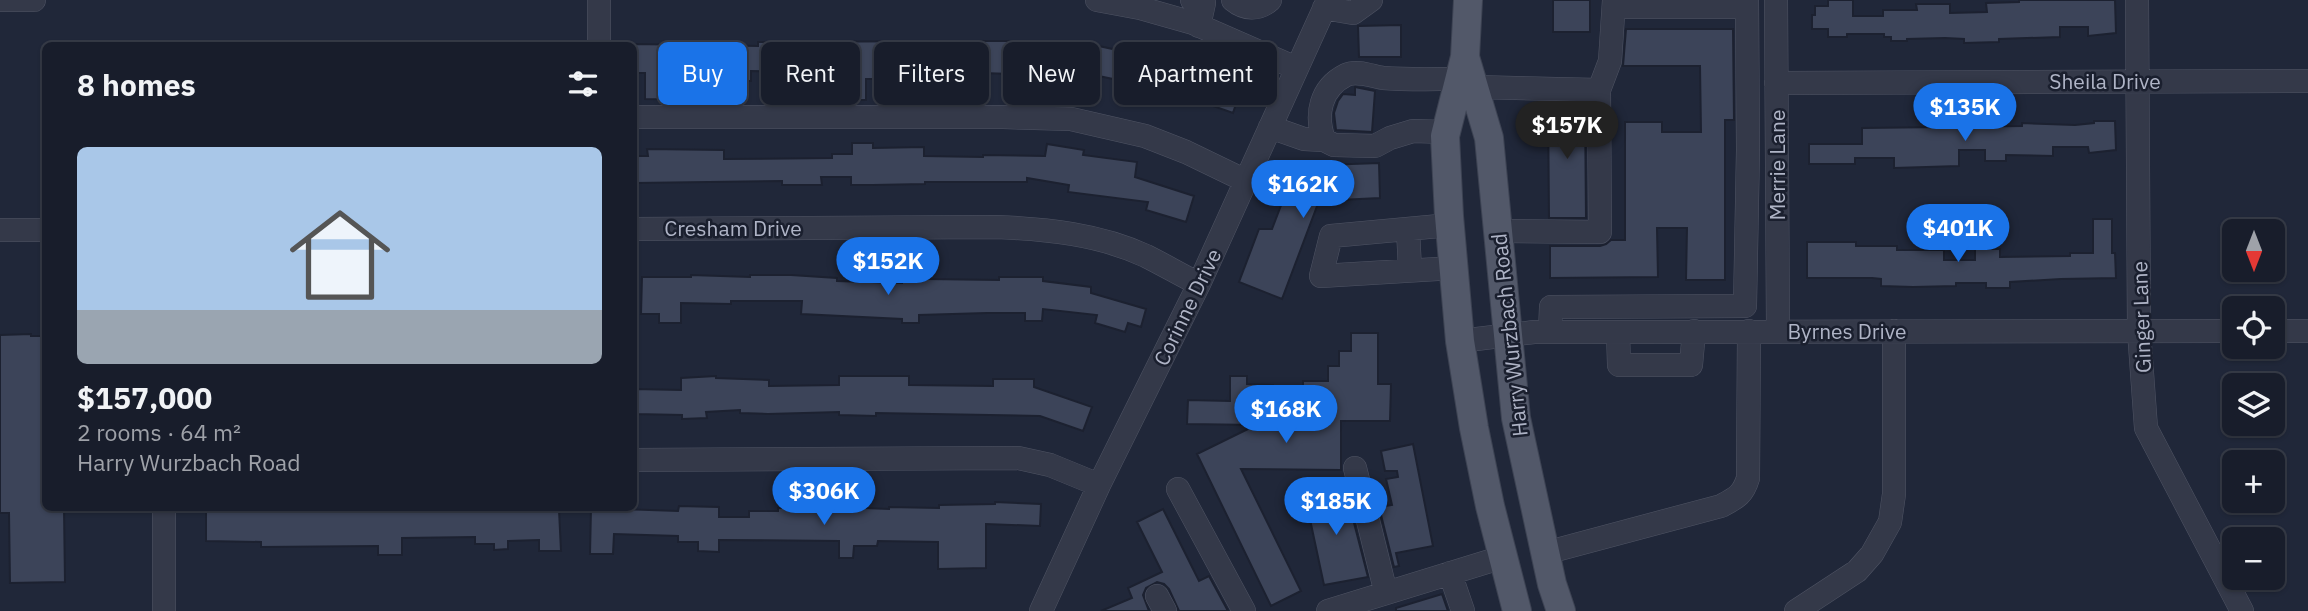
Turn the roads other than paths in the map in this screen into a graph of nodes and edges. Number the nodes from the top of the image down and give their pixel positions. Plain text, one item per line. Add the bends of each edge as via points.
1 (0, 0) edge
2 (34, 0) edge
3 (599, 0) edge
4 (1192, 0) edge
5 (1233, 0) edge
6 (1270, 0) edge
7 (1371, 0) edge
8 (1468, 0) edge
9 (1776, 0) edge
10 (2137, 0) edge
11 (1111, 1) edge
12 (1614, 3) edge
13 (1747, 3) edge
14 (1326, 4) edge
15 (1159, 6) edge
16 (1199, 26) junction
17 (599, 42) edge
18 (1296, 68) junction
19 (1466, 75) junction
20 (2138, 81) junction
21 (2308, 81) edge
22 (1776, 83) junction
23 (1599, 90) junction
24 (637, 117) edge
25 (1270, 127) junction
26 (1446, 132) junction
27 (1324, 140) junction
28 (1246, 181) junction
29 (1450, 225) junction
30 (637, 229) edge
31 (1408, 229) junction
32 (0, 230) edge
33 (42, 230) edge
34 (1498, 231) junction
35 (1454, 268) junction
36 (1410, 270) junction
37 (1199, 284) junction
38 (1694, 331) junction
39 (1749, 331) junction
40 (1777, 331) junction
41 (1894, 331) junction
42 (2139, 331) junction
43 (2222, 331) edge
44 (2285, 331) edge
45 (2308, 331) edge
46 (1550, 332) junction
47 (1618, 332) junction
48 (1507, 335) junction
49 (1460, 341) junction
50 (637, 460) edge
51 (1355, 468) dead end
52 (1099, 485) junction
53 (1178, 489) dead end
54 (164, 511) edge
55 (1545, 553) junction
56 (1503, 557) junction
57 (1450, 573) junction
58 (1386, 593) junction
59 (164, 611) edge
60 (1041, 611) edge
61 (1244, 611) edge
62 (1328, 611) edge
63 (1463, 611) edge
64 (1517, 611) edge
65 (1561, 611) edge
66 (1796, 611) edge
67 (2242, 611) edge

1 - 2 street
3 - 17 street
4 - 16 street via 1204,4
5 - 6 street via 1244,8
7 - 14 street via 1353,13
8 - 19 main road, Harry Wurzbach Road
9 - 22 street, Merrie Lane
10 - 20 street, Ginger Lane
11 - 15 street
12 - 13 street
12 - 23 street via 1610,61
13 - 46 street via 1745,306 1551,307
14 - 18 street, Corinne Drive
15 - 16 street
16 - 18 street
18 - 25 street, Corinne Drive
19 - 23 street
19 - 26 main road, Harry Wurzbach Road
19 - 27 street via 1382,78 1347,74 1329,88 1321,103 1319,126
19 - 34 main road, Harry Wurzbach Road via 1489,138
20 - 21 street, Sheila Drive
20 - 22 street, Sheila Drive
20 - 42 street, Ginger Lane
22 - 40 street, Merrie Lane
23 - 34 street via 1600,232
24 - 28 street via 1071,119 1145,136
25 - 27 street via 1304,139
25 - 28 street, Corinne Drive
26 - 27 street via 1413,131 1376,146 1334,145
26 - 29 main road, Harry Wurzbach Road
28 - 37 street, Corinne Drive
29 - 31 street
29 - 35 main road, Harry Wurzbach Road
30 - 37 street, Cresham Drive via 1036,229 1114,244
31 - 36 street
31 - 36 street via 1331,236 1321,275
32 - 33 street
34 - 48 main road, Harry Wurzbach Road
35 - 36 street
35 - 49 main road, Harry Wurzbach Road
37 - 52 street, Corinne Drive
38 - 39 street, Byrnes Drive
38 - 47 street, Byrnes Drive
38 - 47 street via 1692,365 1619,365
39 - 40 street, Byrnes Drive
39 - 55 street via 1748,478 1739,497 1721,506
40 - 41 street, Byrnes Drive
41 - 42 street, Byrnes Drive
41 - 66 street via 1890,522 1857,571
42 - 43 street, Byrnes Drive
42 - 67 street, Ginger Lane via 2146,428
44 - 45 street
46 - 47 street, Byrnes Drive
46 - 48 street, Byrnes Drive
48 - 49 street, Byrnes Drive
48 - 55 main road, Harry Wurzbach Road via 1516,418
49 - 56 main road, Harry Wurzbach Road
50 - 52 street via 1018,458
51 - 58 street
52 - 60 street, Corinne Drive
53 - 61 street
54 - 59 street
55 - 65 main road, Harry Wurzbach Road
56 - 57 street
56 - 64 main road, Harry Wurzbach Road
57 - 58 street
57 - 63 street
58 - 62 street

